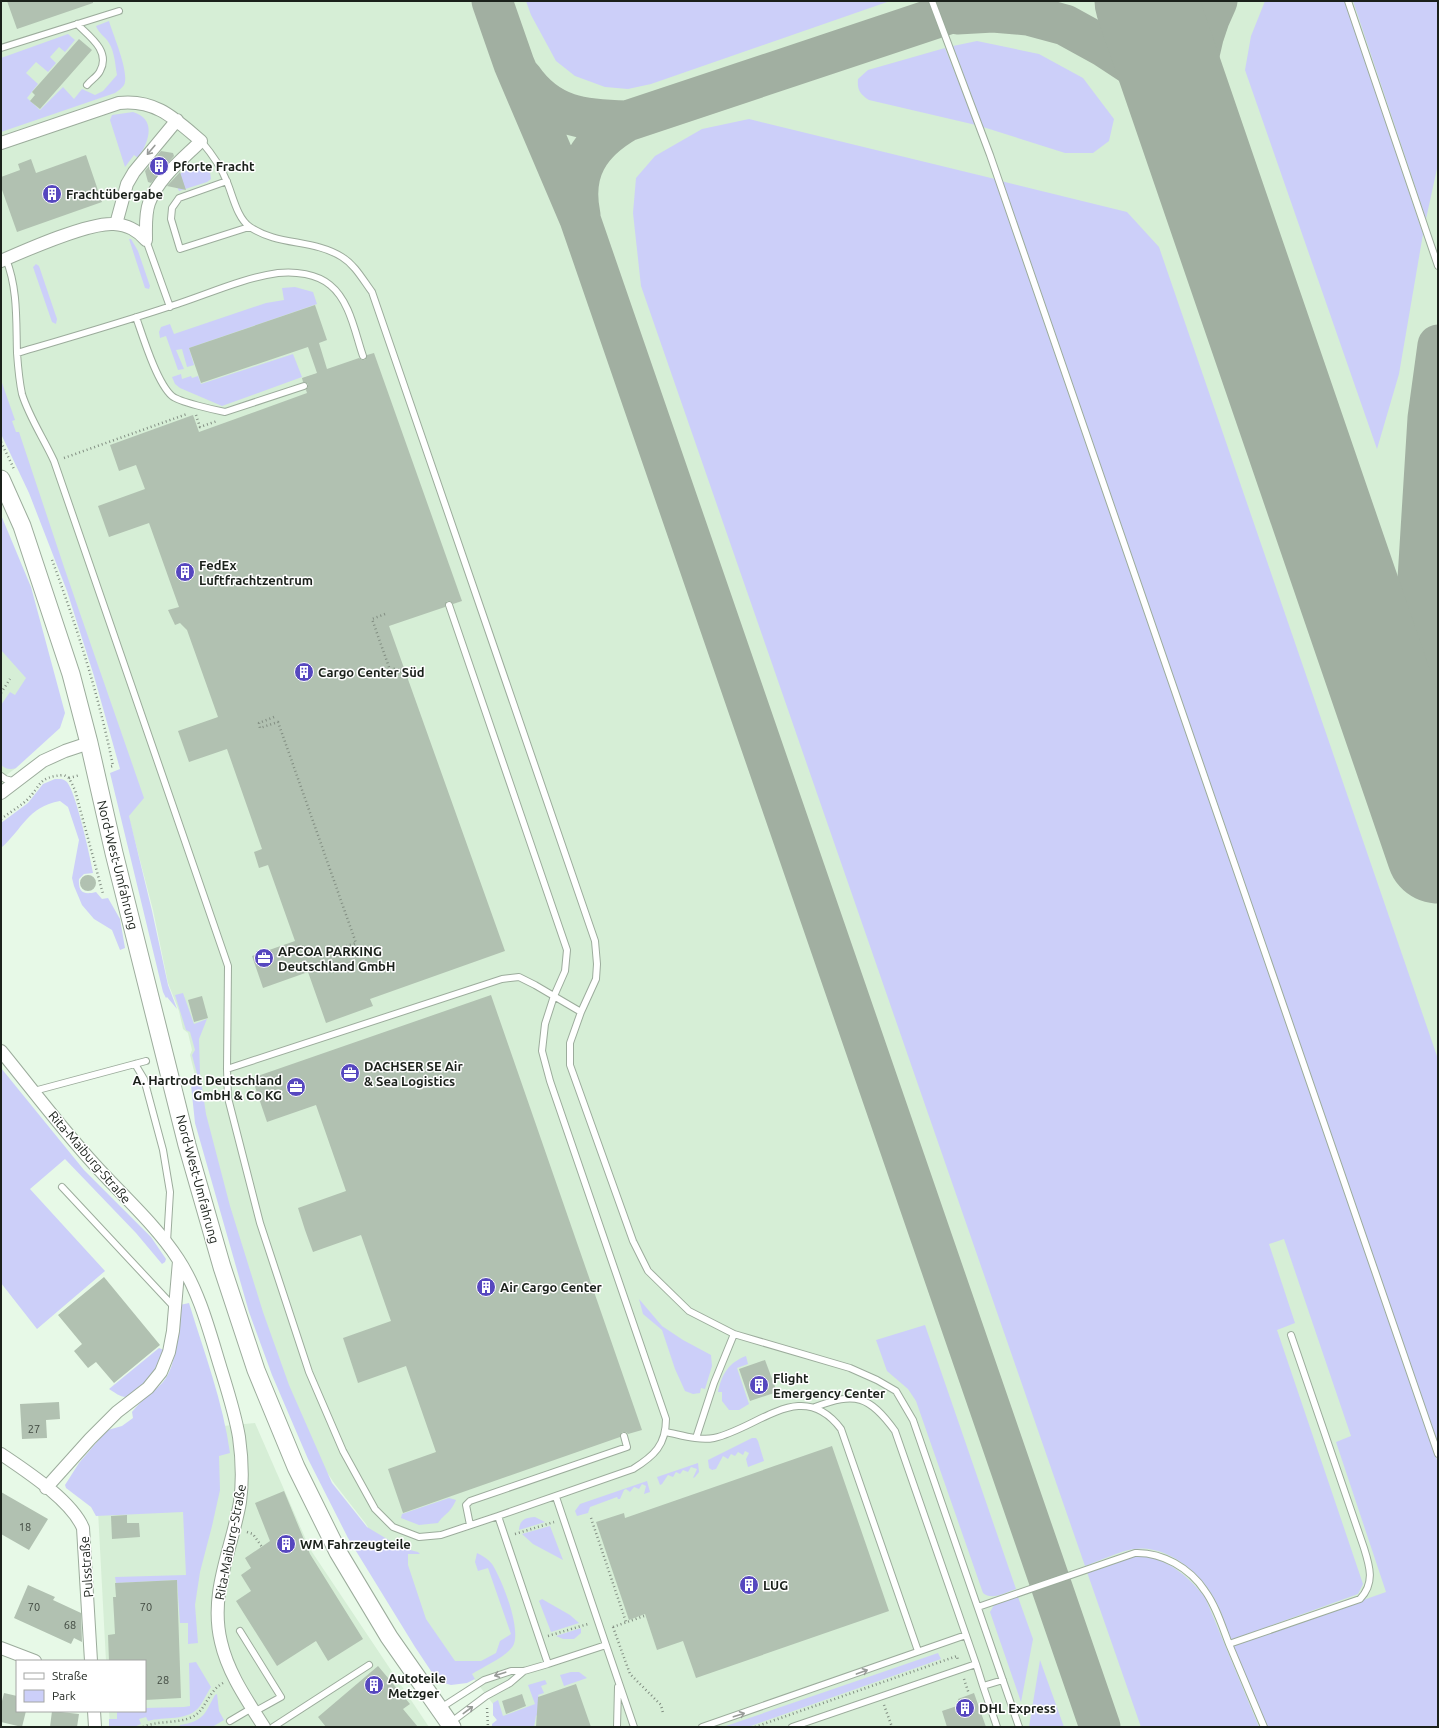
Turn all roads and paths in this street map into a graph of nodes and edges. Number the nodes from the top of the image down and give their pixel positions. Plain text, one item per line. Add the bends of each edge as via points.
1 (932, 1) edge
2 (1348, 1) edge
3 (119, 11) dead end
4 (76, 24) junction
5 (1, 48) edge
6 (87, 85) dead end
7 (177, 120) junction
8 (201, 141) junction
9 (1, 144) edge
10 (227, 181) junction
11 (116, 224) junction
12 (249, 227) junction
13 (146, 240) junction
14 (4, 260) edge
15 (1438, 266) edge
16 (170, 307) junction
17 (136, 317) junction
18 (17, 353) junction
19 (363, 356) dead end
20 (304, 386) dead end
21 (221, 420) dead end
22 (54, 461) junction
23 (1, 479) edge
24 (449, 605) dead end
25 (385, 614) dead end
26 (392, 676) dead end
27 (10, 679) dead end
28 (1, 693) edge
29 (274, 718) dead end
30 (89, 743) junction
31 (1, 776) edge
32 (16, 782) junction
33 (1, 793) edge
34 (1, 819) edge
35 (103, 894) dead end
36 (335, 950) dead end
37 (554, 996) junction
38 (580, 1012) junction
39 (1, 1051) edge
40 (146, 1061) dead end
41 (135, 1064) junction
42 (227, 1069) junction
43 (34, 1091) junction
44 (62, 1187) dead end
45 (167, 1244) junction
46 (179, 1261) junction
47 (174, 1307) junction
48 (734, 1334) junction
49 (1291, 1335) dead end
50 (815, 1407) junction
51 (666, 1432) junction
52 (624, 1436) dead end
53 (696, 1438) junction
54 (1, 1454) edge
55 (1438, 1454) edge
56 (46, 1488) junction
57 (556, 1497) junction
58 (498, 1516) junction
59 (591, 1518) dead end
60 (564, 1519) junction
61 (470, 1525) junction
62 (246, 1532) dead end
63 (505, 1537) junction
64 (262, 1547) dead end
65 (978, 1607) junction
66 (644, 1616) dead end
67 (598, 1621) junction
68 (626, 1622) junction
69 (613, 1626) junction
70 (240, 1631) dead end
71 (601, 1631) junction
72 (966, 1635) junction
73 (539, 1639) junction
74 (1230, 1644) junction
75 (606, 1645) junction
76 (1, 1648) edge
77 (918, 1651) junction
78 (32, 1660) edge
79 (91, 1660) edge
80 (548, 1664) junction
81 (976, 1664) junction
82 (369, 1665) dead end
83 (524, 1671) junction
84 (234, 1677) junction
85 (1003, 1680) junction
86 (618, 1682) junction
87 (983, 1686) junction
88 (486, 1696) junction
89 (438, 1709) junction
90 (253, 1710) junction
91 (94, 1712) edge
92 (663, 1713) dead end
93 (230, 1721) dead end
94 (450, 1725) edge
95 (95, 1727) edge
96 (143, 1727) edge
97 (264, 1727) edge
98 (273, 1727) edge
99 (488, 1727) edge
100 (617, 1727) edge
101 (634, 1727) edge
102 (702, 1727) edge
103 (792, 1727) edge
104 (997, 1727) edge
105 (1019, 1727) edge
106 (1264, 1727) edge

1 - 55 lane via 990,155
2 - 15 lane
3 - 4 lane
4 - 5 lane
4 - 6 lane via 102,51 100,71
7 - 8 street
7 - 9 street via 150,105 134,101 120,103
7 -> 11 street via 134,172 125,189
8 - 10 lane via 215,158
8 - 13 street via 154,192 148,204
10 - 12 lane via 240,215
10 - 12 lane via 179,198 172,208 170,219 180,249
11 - 13 street via 136,230
11 - 14 street via 103,224 67,235
12 - 38 lane via 270,238 323,248 343,257 357,270 372,292 595,941 596,979
13 - 16 lane
14 - 18 lane via 12,275 15,290
16 - 17 lane
16 - 19 lane via 258,277 280,273 304,274 330,285 339,295
17 - 18 lane
17 - 20 lane via 163,385 173,396 225,412
18 - 22 lane via 22,394
21 - 22 path via 200,427 194,412
22 - 42 lane via 228,966
23 - 30 main road, Nord-West-Umfahrung via 22,526 72,674
24 - 37 lane via 567,950 565,971
25 - 26 path via 372,619 390,670 397,668 400,673
27 - 28 path
29 - 36 path via 258,723 260,728 278,722 356,943
30 - 32 street via 43,761
30 - 89 main road, Nord-West-Umfahrung via 187,1145 222,1267 253,1362 296,1467 338,1552 389,1637
31 - 32 lane
32 - 33 street
34 - 35 path via 27,800 39,783 46,778 64,775 75,790
37 - 38 lane
37 - 42 lane via 519,977 502,979
37 - 51 lane via 545,1024 542,1051 666,1419
38 - 48 lane via 570,1043 570,1065 633,1241 648,1272 668,1292 689,1311
39 - 43 street, Rita-Maiburg-Straße
40 - 41 lane
41 - 43 lane
41 - 45 lane via 144,1079 164,1157 170,1192
42 - 61 lane via 228,1098 260,1223 309,1372 343,1451 375,1509 393,1527 419,1537 441,1534
43 - 45 street, Rita-Maiburg-Straße via 92,1162
44 - 47 lane
45 - 46 street, Rita-Maiburg-Straße
46 - 47 street
46 - 84 street, Rita-Maiburg-Straße via 207,1324 239,1435 241,1491 217,1608 220,1640
47 - 56 street via 169,1352 161,1372 148,1388 117,1412 95,1434
48 - 53 lane
48 - 65 lane via 850,1368 896,1391 913,1420
49 - 74 lane via 1364,1548 1370,1584 1360,1599
50 - 53 lane via 791,1406 779,1409 714,1438
50 - 72 lane via 846,1398 856,1399 877,1410 895,1431
50 - 77 lane via 830,1416 841,1429
51 - 53 lane
51 - 57 lane via 655,1452 633,1469
52 - 61 lane via 627,1447 470,1501 466,1505
54 - 56 street, Pulsstraße
56 - 79 street, Pulsstraße via 72,1509 83,1528
57 - 58 lane
57 - 60 lane
58 - 61 lane
58 - 63 lane
59 - 68 path
60 - 63 path
60 - 67 lane
62 - 64 path via 253,1534
63 - 73 lane
65 - 74 lane via 1135,1553 1153,1554 1179,1566 1198,1581 1209,1598
65 - 85 lane
66 - 68 path
67 - 71 lane
67 - 73 path
68 - 69 path
69 - 71 path
69 - 92 path via 630,1674 661,1705
70 - 90 lane via 281,1697
71 - 75 lane
72 - 77 lane
72 - 81 lane
73 - 80 lane
74 - 106 lane
75 - 80 lane
75 - 86 lane
76 - 78 street
102 -> 77 lane
80 - 83 lane
81 - 87 lane
81 - 103 lane
82 - 98 lane
83 - 88 lane via 510,1683
83 -> 89 lane via 511,1671 484,1680
84 - 90 street, Rita-Maiburg-Straße
84 - 96 path via 210,1694 203,1709 193,1717 182,1721 151,1723
85 - 87 lane
85 - 105 lane
86 - 100 lane
86 - 101 lane
87 - 104 lane
94 -> 88 lane
88 - 99 path
89 - 94 main road, Nord-West-Umfahrung
90 - 93 lane
90 - 97 street, Rita-Maiburg-Straße
91 - 95 street

